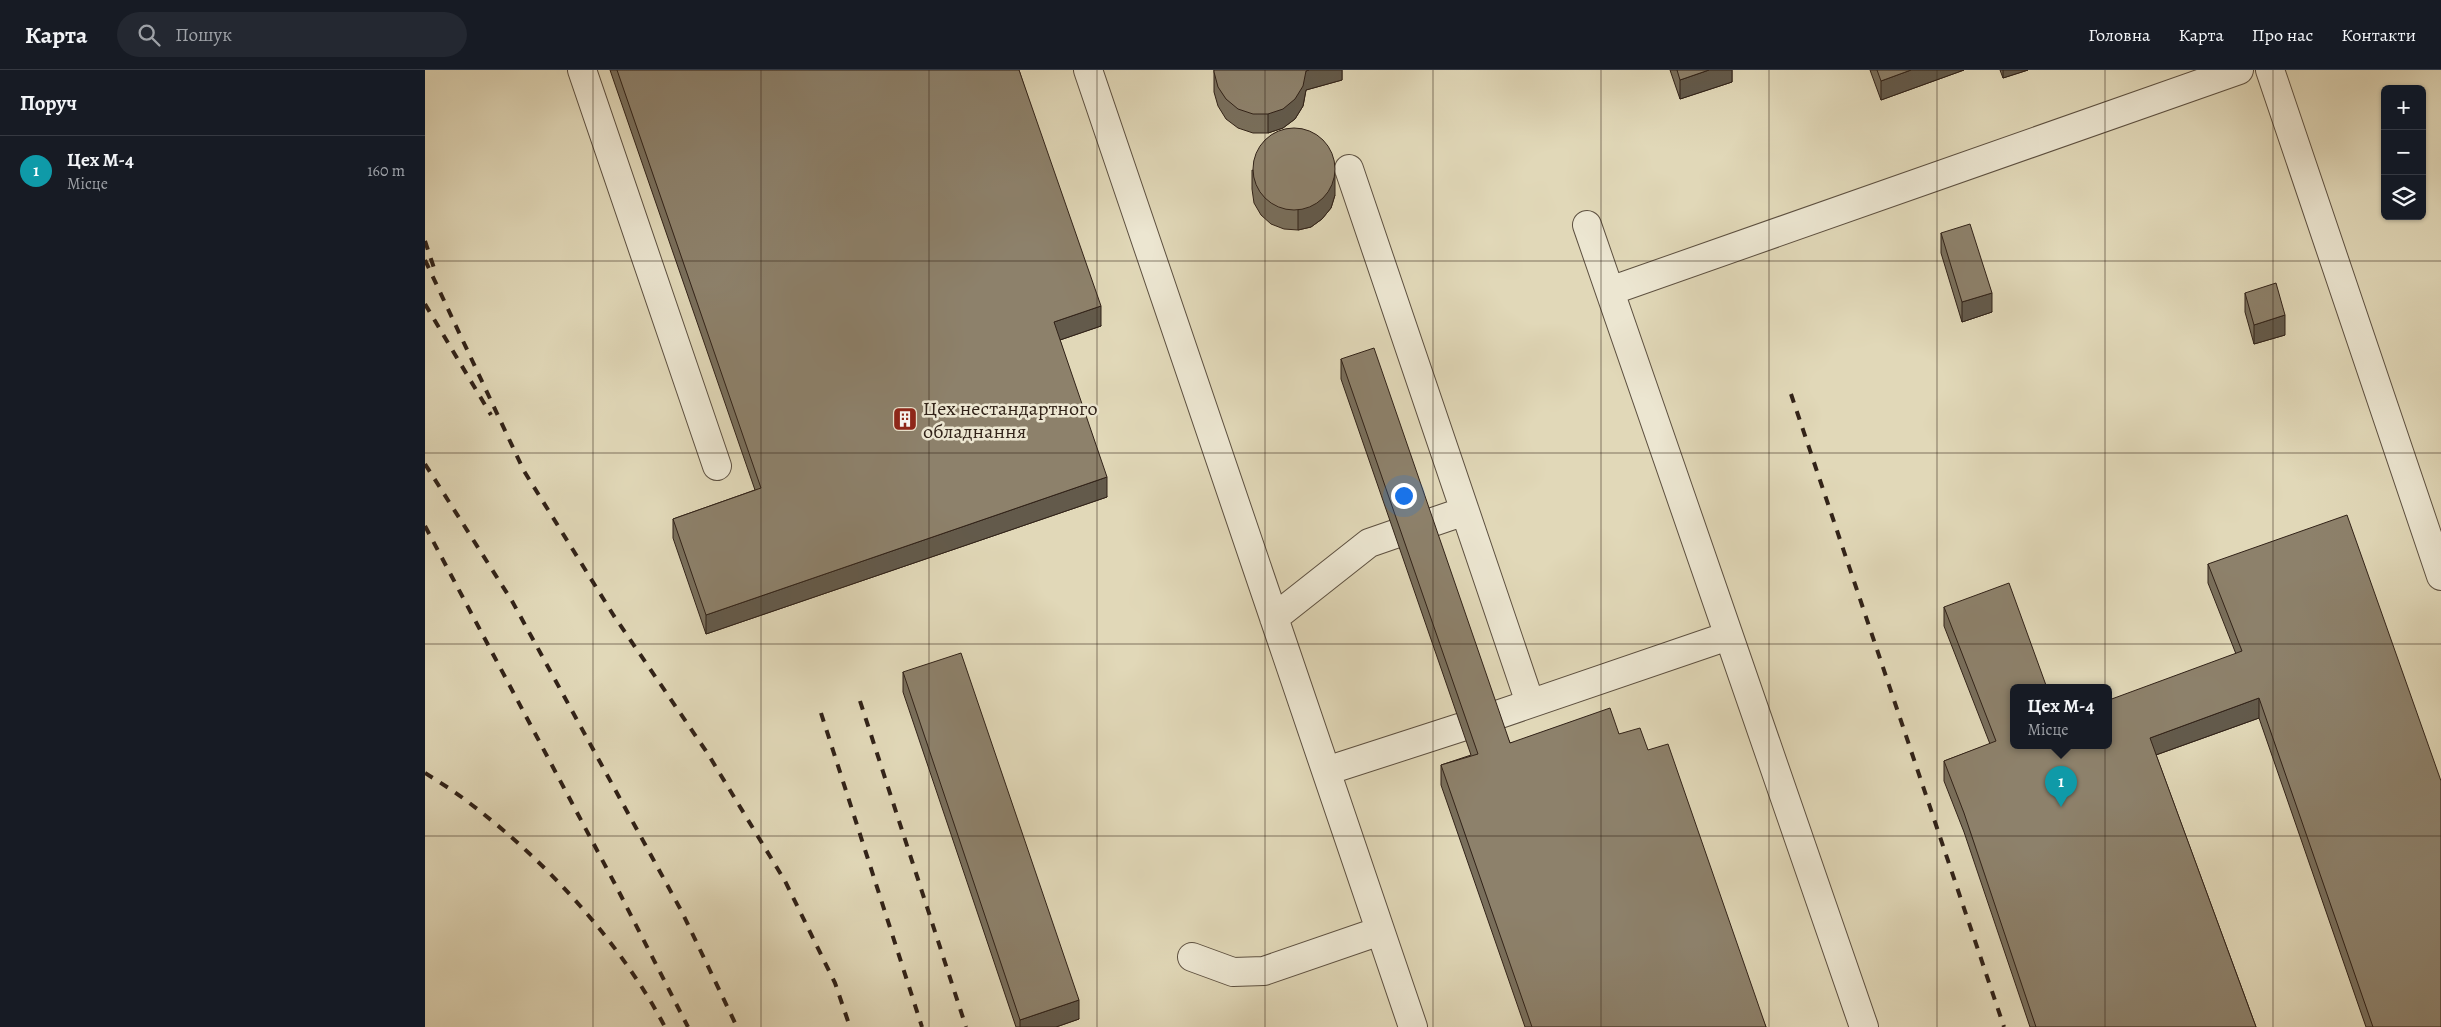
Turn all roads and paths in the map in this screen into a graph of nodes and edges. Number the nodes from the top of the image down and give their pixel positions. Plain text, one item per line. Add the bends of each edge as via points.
1 (581, 70) edge
2 (1088, 70) edge
3 (2239, 70) edge
4 (2269, 70) edge
5 (1349, 169) dead end
6 (1587, 225) dead end
7 (1610, 291) junction
8 (717, 466) dead end
9 (1465, 511) junction
10 (1427, 524) edge
11 (1395, 534) edge
12 (2441, 576) edge
13 (1274, 618) junction
14 (1728, 636) junction
15 (1530, 704) junction
16 (1493, 716) edge
17 (1462, 727) edge
18 (1326, 771) junction
19 (1381, 931) junction
20 (1192, 957) dead end
21 (1413, 1027) edge
22 (1864, 1027) edge

1 - 8 lane
2 - 13 lane
3 - 7 lane
4 - 12 lane
5 - 9 lane
6 - 7 lane
7 - 14 lane
9 - 10 lane
9 - 15 lane
11 - 13 lane via 1369,543
13 - 18 lane
14 - 15 lane
14 - 22 lane
15 - 16 lane
17 - 18 lane
18 - 19 lane
19 - 20 lane via 1264,971 1233,972
19 - 21 lane

